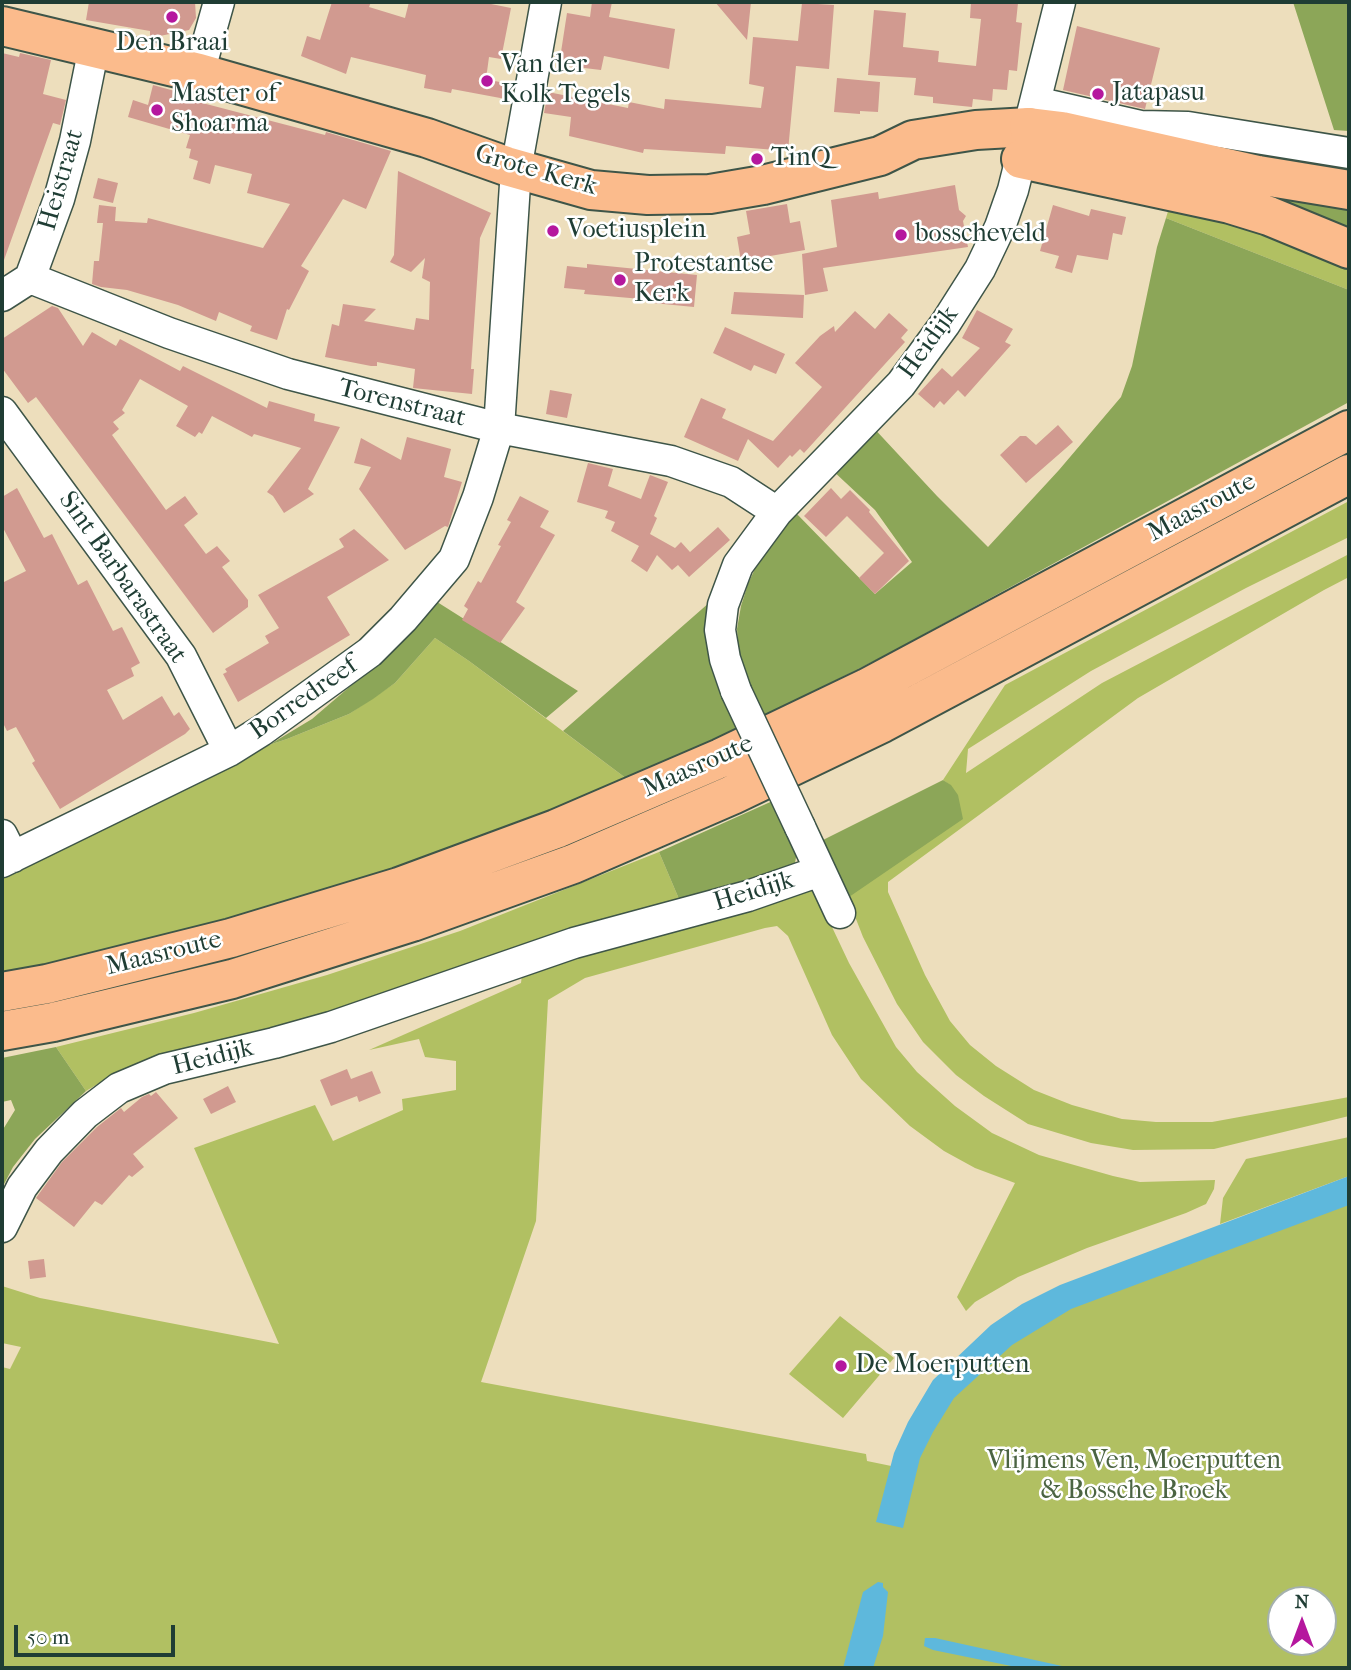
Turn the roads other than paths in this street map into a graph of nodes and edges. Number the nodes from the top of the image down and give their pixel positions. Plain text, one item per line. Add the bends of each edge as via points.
1 (219, 2) edge
2 (546, 2) edge
3 (1060, 2) edge
4 (2, 26) edge
5 (94, 47) junction
6 (199, 74) junction
7 (1029, 129) junction
8 (1349, 153) edge
9 (516, 169) junction
10 (1349, 190) edge
11 (1349, 249) edge
12 (30, 278) junction
13 (2, 296) edge
14 (2, 412) edge
15 (499, 428) junction
16 (1349, 430) edge
17 (1349, 474) edge
18 (777, 512) junction
19 (229, 751) junction
20 (6, 851) edge
21 (820, 871) junction
22 (840, 913) dead end
23 (2, 992) edge
24 (2, 1031) edge
25 (2, 1227) edge

1 - 6 street
2 - 9 street, Borredreef
3 - 7 street, Heidijk
4 - 5 main road, Grote Kerk
5 - 6 main road, Grote Kerk
5 - 12 street, Heistraat via 60,199
6 - 9 main road, Grote Kerk via 427,138
7 - 8 street via 1188,127
7 - 9 main road, Grote Kerk via 984,155 880,156 763,186 710,194 591,190
7 - 10 main road via 1062,131 1258,175
7 - 11 main road
7 - 18 street, Heidijk via 1000,227 945,324 901,384
9 - 15 street, Borredreef
12 - 13 street
12 - 15 street, Torenstraat via 259,366
14 - 19 street, Sint Barbarastraat via 181,656
15 - 18 street, Torenstraat via 671,461 731,482
15 - 19 street, Borredreef via 454,559 370,652
16 - 23 main road, Maasroute via 867,688 556,830 399,887 231,937
17 - 24 main road, Maasroute via 882,723 572,864 412,922 232,979
18 - 21 street, Heidijk, bridge via 738,565 723,605 720,630 736,691
19 - 20 street, Borredreef
21 - 22 street
21 - 25 street, Heidijk via 574,943 320,1030 164,1069 119,1088 85,1114 49,1152 22,1187

